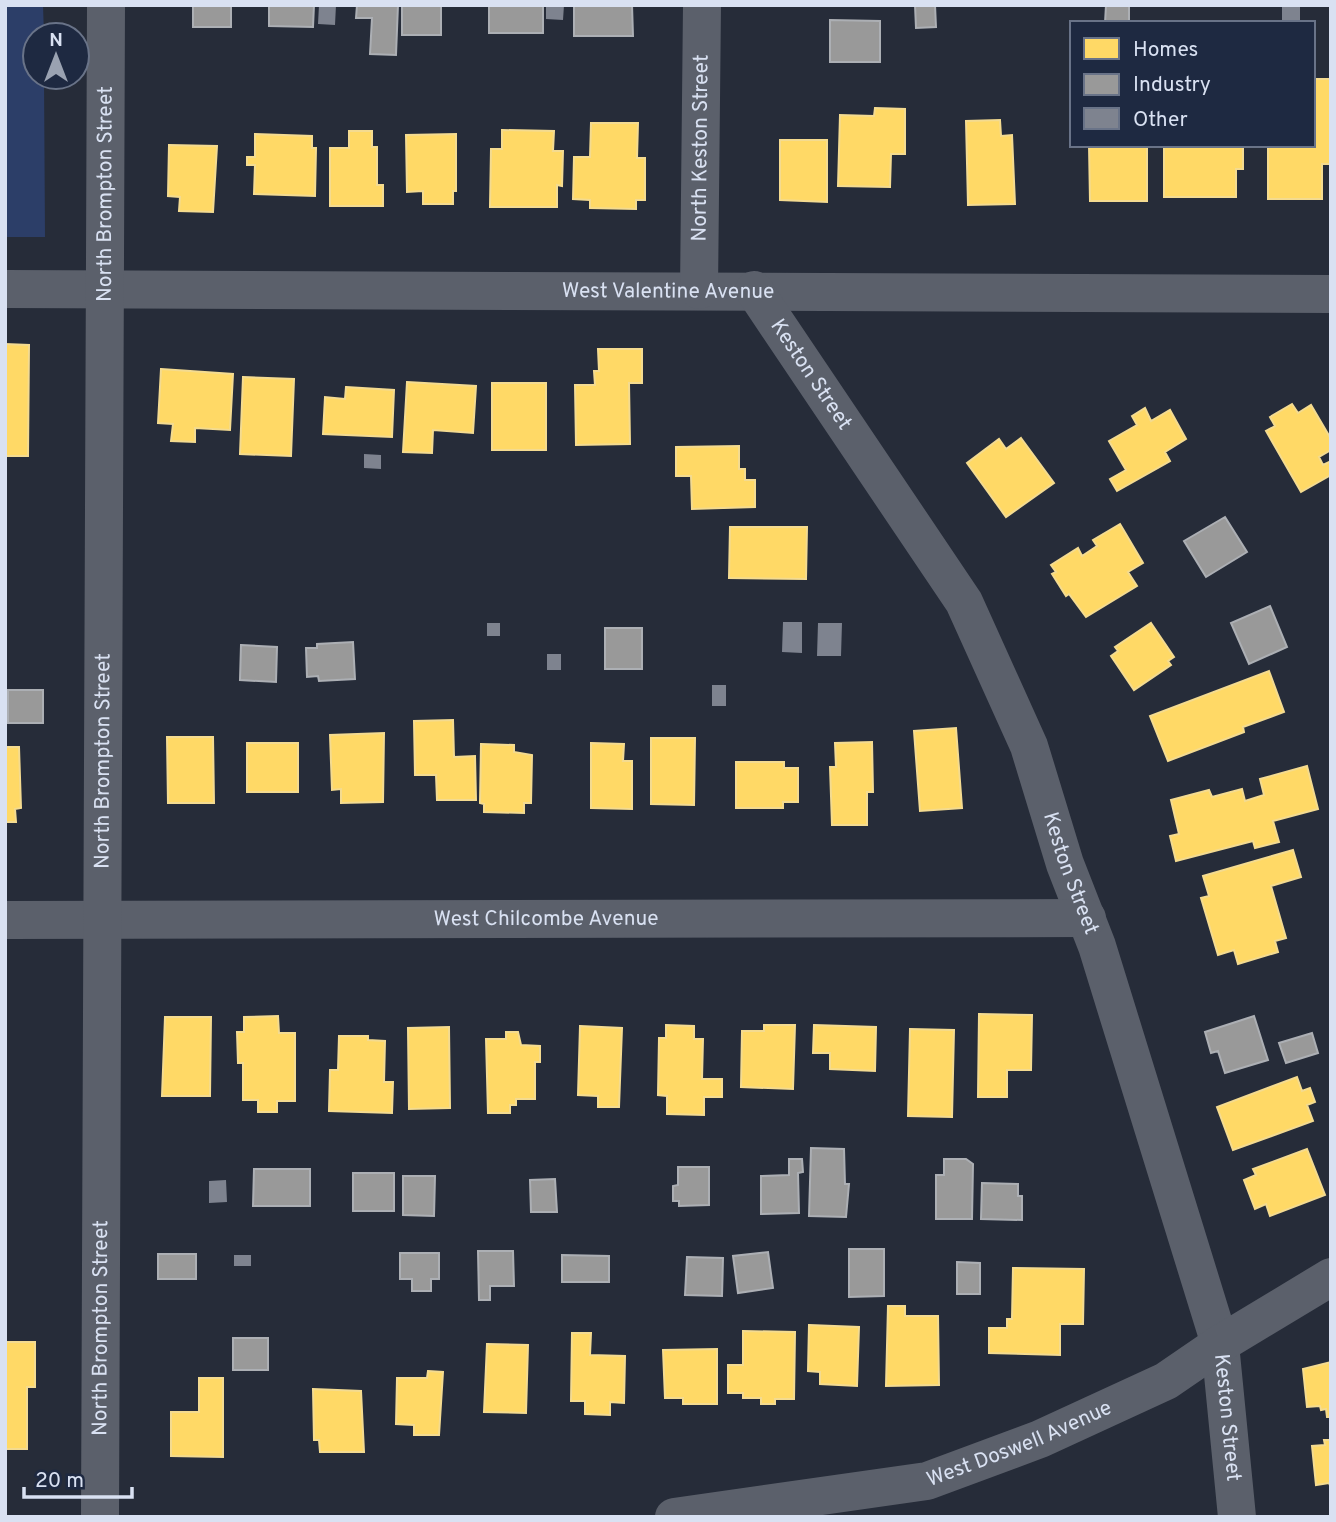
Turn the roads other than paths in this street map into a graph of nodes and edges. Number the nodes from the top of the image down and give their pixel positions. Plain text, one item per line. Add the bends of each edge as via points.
1 (106, 5) edge
2 (702, 5) edge
3 (5, 289) edge
4 (104, 290) junction
5 (699, 290) junction
6 (754, 290) junction
7 (1331, 294) edge
8 (1087, 918) junction
9 (5, 920) edge
10 (102, 921) junction
11 (1331, 1278) edge
12 (1220, 1344) junction
13 (100, 1517) edge
14 (674, 1517) edge
15 (1237, 1517) edge

1 - 4 street, North Brompton Street
2 - 5 street, North Keston Street
3 - 4 street, West Valentine Avenue
4 - 5 street, West Valentine Avenue
4 - 10 street, North Brompton Street
5 - 6 street, West Valentine Avenue
6 - 7 street, West Valentine Avenue
6 - 8 street, Keston Street via 964,602 1029,746
8 - 10 street, West Chilcombe Avenue
8 - 12 street, Keston Street
9 - 10 street, West Chilcombe Avenue
10 - 13 street, North Brompton Street
11 - 12 street, West Doswell Avenue
12 - 14 street, West Doswell Avenue via 1166,1381 1040,1439 928,1481
12 - 15 street, Keston Street

